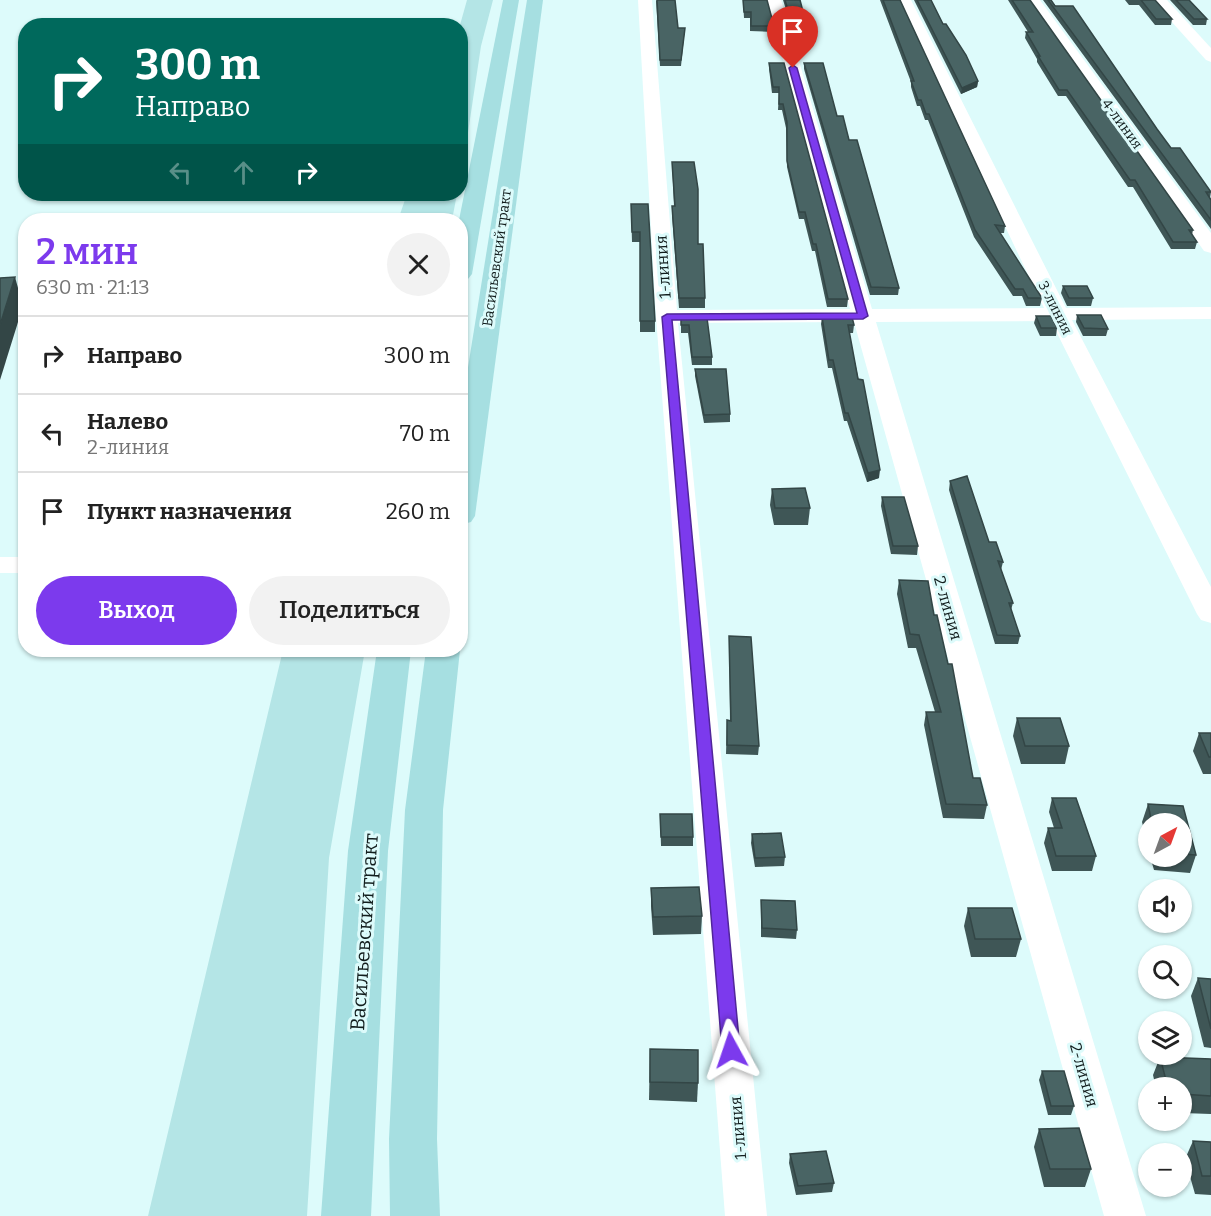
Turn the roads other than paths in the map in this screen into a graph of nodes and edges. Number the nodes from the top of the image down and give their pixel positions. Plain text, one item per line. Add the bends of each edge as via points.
1 (512, 0) edge
2 (535, 0) edge
3 (645, 0) edge
4 (774, 0) edge
5 (904, 0) edge
6 (1033, 0) edge
7 (1159, 0) edge
8 (1211, 57) edge
9 (468, 232) edge
10 (1211, 247) edge
11 (1211, 313) edge
12 (1058, 314) junction
13 (863, 316) junction
14 (667, 317) junction
15 (468, 461) edge
16 (18, 564) edge
17 (0, 565) edge
18 (1211, 614) edge
19 (393, 657) edge
20 (442, 657) edge
21 (346, 1216) edge
22 (415, 1216) edge
23 (746, 1216) edge
24 (1125, 1216) edge

1 - 9 main road, Васильевский тракт
2 - 15 main road, Васильевский тракт
3 - 14 street, 1-линия
4 - 13 street, 2-линия
5 - 12 street, 3-линия
6 - 10 street, 4-линия
7 - 8 street
11 - 12 street
12 - 13 street
12 - 18 street, 3-линия
13 - 14 street
13 - 24 street, 2-линия
14 - 23 street, 1-линия
16 - 17 street
19 - 21 main road, Васильевский тракт via 368,851
20 - 22 main road via 424,810 413,1139

